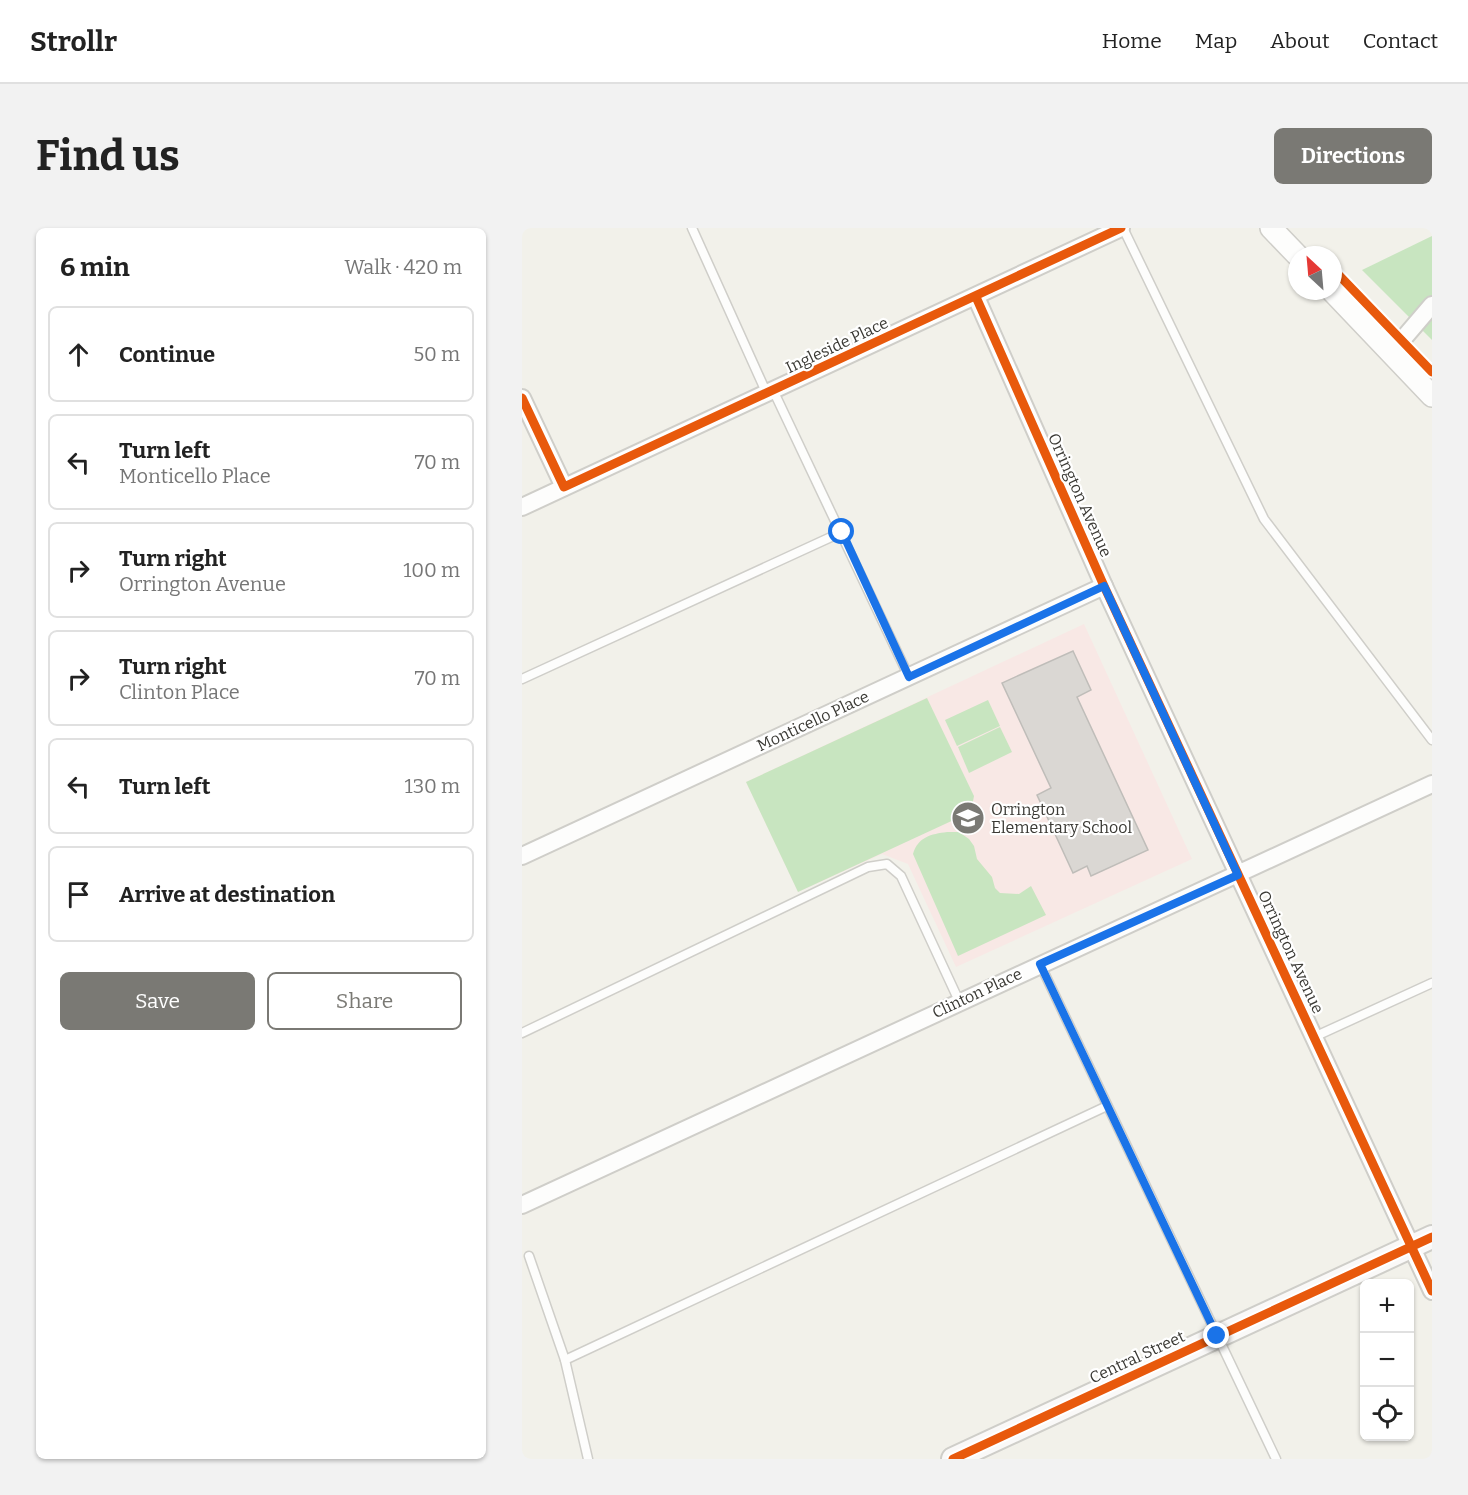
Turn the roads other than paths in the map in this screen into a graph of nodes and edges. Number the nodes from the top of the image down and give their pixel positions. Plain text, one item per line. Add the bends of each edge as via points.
1 (692, 228) edge
2 (1122, 228) edge
3 (1271, 228) edge
4 (1288, 246) edge
5 (976, 297) junction
6 (1341, 300) edge
7 (1432, 305) edge
8 (1391, 353) junction
9 (770, 392) junction
10 (1432, 396) edge
11 (522, 398) edge
12 (564, 487) junction
13 (522, 507) edge
14 (842, 532) junction
15 (1104, 586) junction
16 (909, 677) junction
17 (522, 678) edge
18 (1432, 740) edge
19 (1432, 784) edge
20 (522, 856) edge
21 (1238, 875) junction
22 (1040, 964) junction
23 (1432, 984) edge
24 (959, 1001) junction
25 (522, 1033) edge
26 (1314, 1038) junction
27 (1107, 1106) junction
28 (522, 1204) edge
29 (1432, 1237) edge
30 (1411, 1246) junction
31 (529, 1256) dead end
32 (1432, 1291) edge
33 (1217, 1336) junction
34 (565, 1360) junction
35 (588, 1459) edge
36 (953, 1459) edge
37 (1275, 1459) edge

1 - 9 lane
2 - 5 street, Ingleside Place
2 - 18 lane via 1264,519
3 - 4 street
5 - 9 street, Ingleside Place
5 - 15 street, Orrington Avenue
6 - 8 street
7 - 8 street
8 - 10 street
9 - 12 street, Ingleside Place
9 - 14 lane
11 - 12 street
12 - 13 street, Ingleside Place
14 - 16 lane
14 - 17 lane
15 - 16 street, Monticello Place
15 - 21 street, Orrington Avenue
16 - 20 street, Monticello Place
19 - 21 street, Clinton Place
21 - 22 street, Clinton Place
21 - 26 street, Orrington Avenue
22 - 24 street, Clinton Place
22 - 27 lane
23 - 26 lane
24 - 25 lane via 901,876 887,864 857,872
24 - 28 street, Clinton Place
26 - 30 street, Orrington Avenue
27 - 33 lane
27 - 34 lane
29 - 30 main road, Central Street
30 - 32 street, Orrington Avenue
30 - 33 main road, Central Street
31 - 34 lane
33 - 36 main road, Central Street
33 - 37 lane
34 - 35 lane

